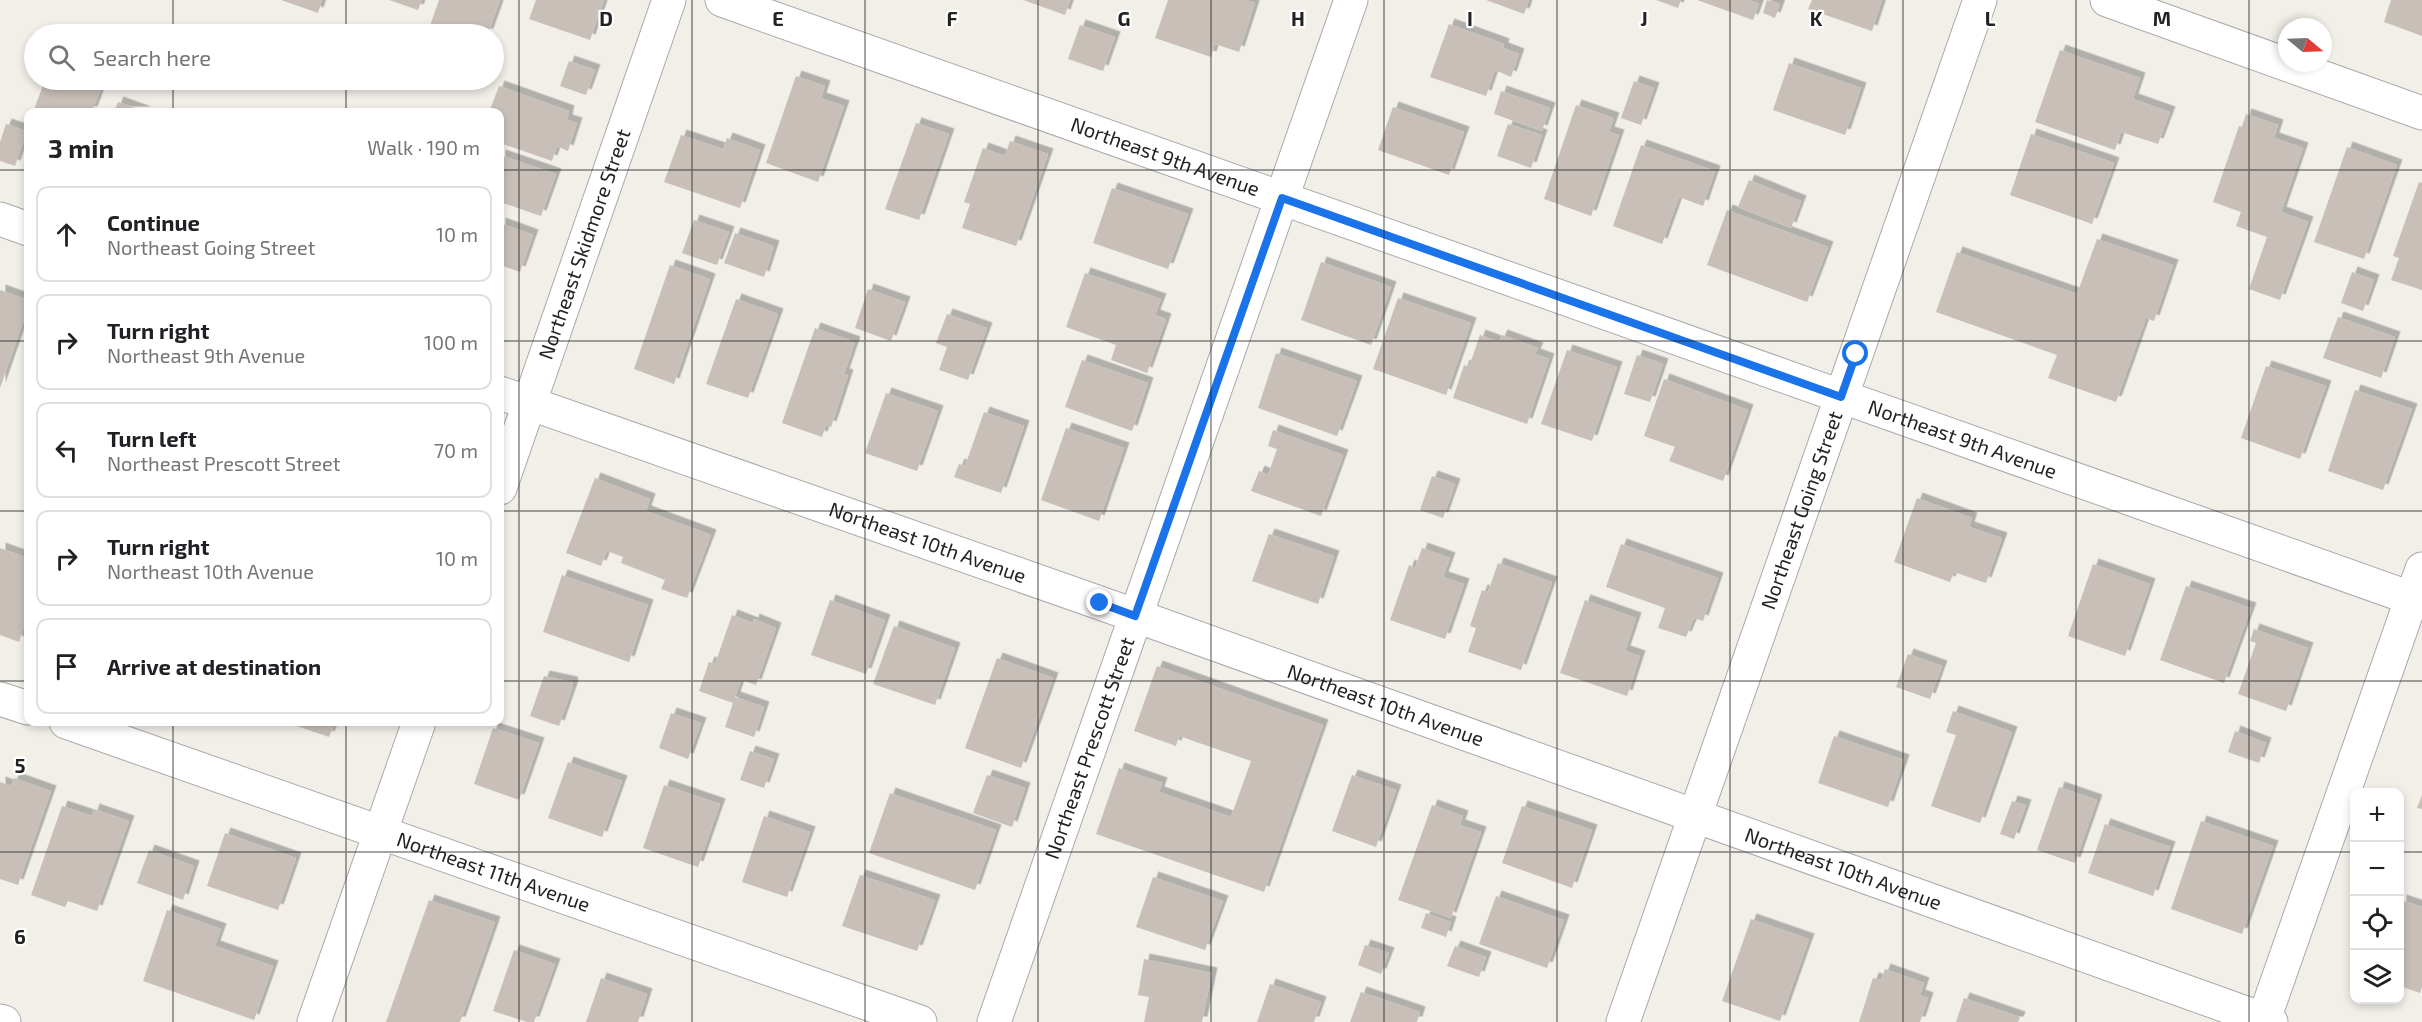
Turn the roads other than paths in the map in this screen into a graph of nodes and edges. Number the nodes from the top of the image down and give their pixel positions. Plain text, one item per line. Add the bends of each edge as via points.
1 (669, 0) edge
2 (722, 0) edge
3 (1351, 0) edge
4 (1980, 0) edge
5 (2107, 0) edge
6 (2422, 113) edge
7 (1282, 198) junction
8 (0, 219) edge
9 (24, 228) edge
10 (1841, 397) junction
11 (514, 398) edge
12 (504, 462) edge
13 (2419, 590) edge
14 (1135, 616) junction
15 (0, 699) edge
16 (24, 707) edge
17 (78, 726) edge
18 (418, 726) edge
19 (1695, 816) junction
20 (381, 831) junction
21 (2266, 1021) edge
22 (314, 1022) edge
23 (920, 1022) edge
24 (994, 1022) edge
25 (1623, 1022) edge

1 - 11 street, Northeast Skidmore Street
2 - 7 street, Northeast 9th Avenue
3 - 7 street, Northeast Prescott Street
4 - 10 street, Northeast Going Street
5 - 6 street
7 - 10 street, Northeast 9th Avenue
7 - 14 street, Northeast Prescott Street
8 - 9 street
10 - 13 street, Northeast 9th Avenue
10 - 19 street, Northeast Going Street
11 - 12 street, Northeast Skidmore Street
11 - 14 street, Northeast 10th Avenue
13 - 21 street
14 - 19 street, Northeast 10th Avenue
14 - 24 street, Northeast Prescott Street
15 - 16 street
17 - 20 street, Northeast 11th Avenue
18 - 20 street
19 - 21 street, Northeast 10th Avenue
19 - 25 street, Northeast Going Street
20 - 22 street
20 - 23 street, Northeast 11th Avenue

